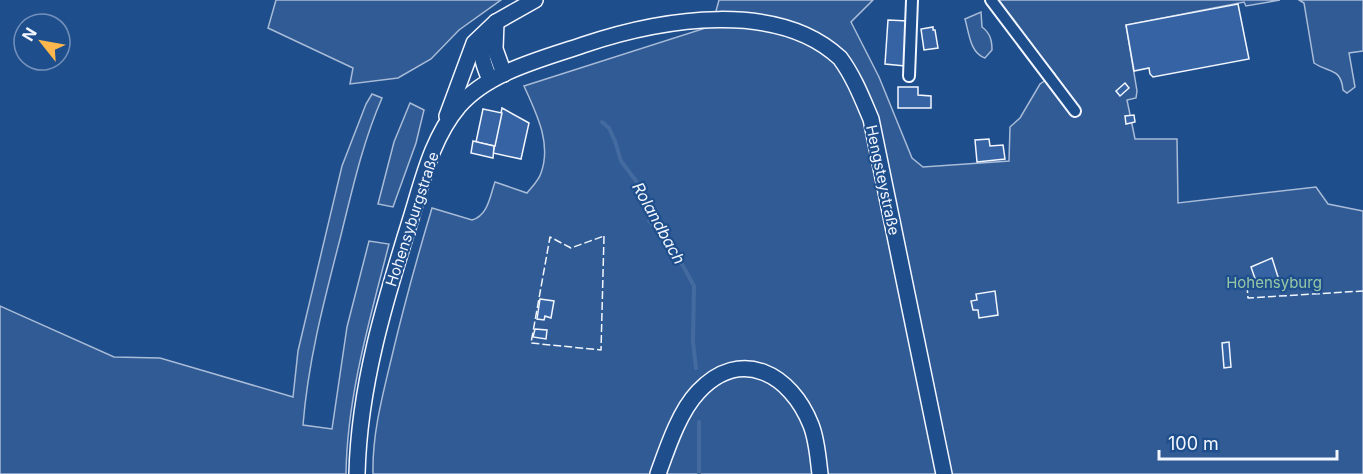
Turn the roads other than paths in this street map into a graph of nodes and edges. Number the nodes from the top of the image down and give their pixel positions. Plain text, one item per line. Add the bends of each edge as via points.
1 (535, 0) edge
2 (912, 0) edge
3 (991, 0) edge
4 (686, 15) joint
5 (491, 26) junction
6 (909, 76) dead end
7 (497, 77) junction
8 (1075, 111) dead end
9 (444, 127) junction
10 (357, 474) edge
11 (658, 474) edge
12 (820, 474) edge
13 (944, 474) edge

1 - 5 main road
2 - 6 street
3 - 8 street
4 - 7 main road, Hohensyburgstraße via 630,30
4 - 13 main road, Hengsteystraße via 724,9 772,14 825,42 852,75 871,119
5 - 7 main road via 481,52 482,60
5 - 9 main road via 474,43 467,57
7 - 9 main road, Hohensyburgstraße via 460,105
9 - 10 main road, Hohensyburgstraße via 428,162 375,342 362,404
11 - 12 main road via 693,398 708,383 741,369 770,375 796,396 813,428

